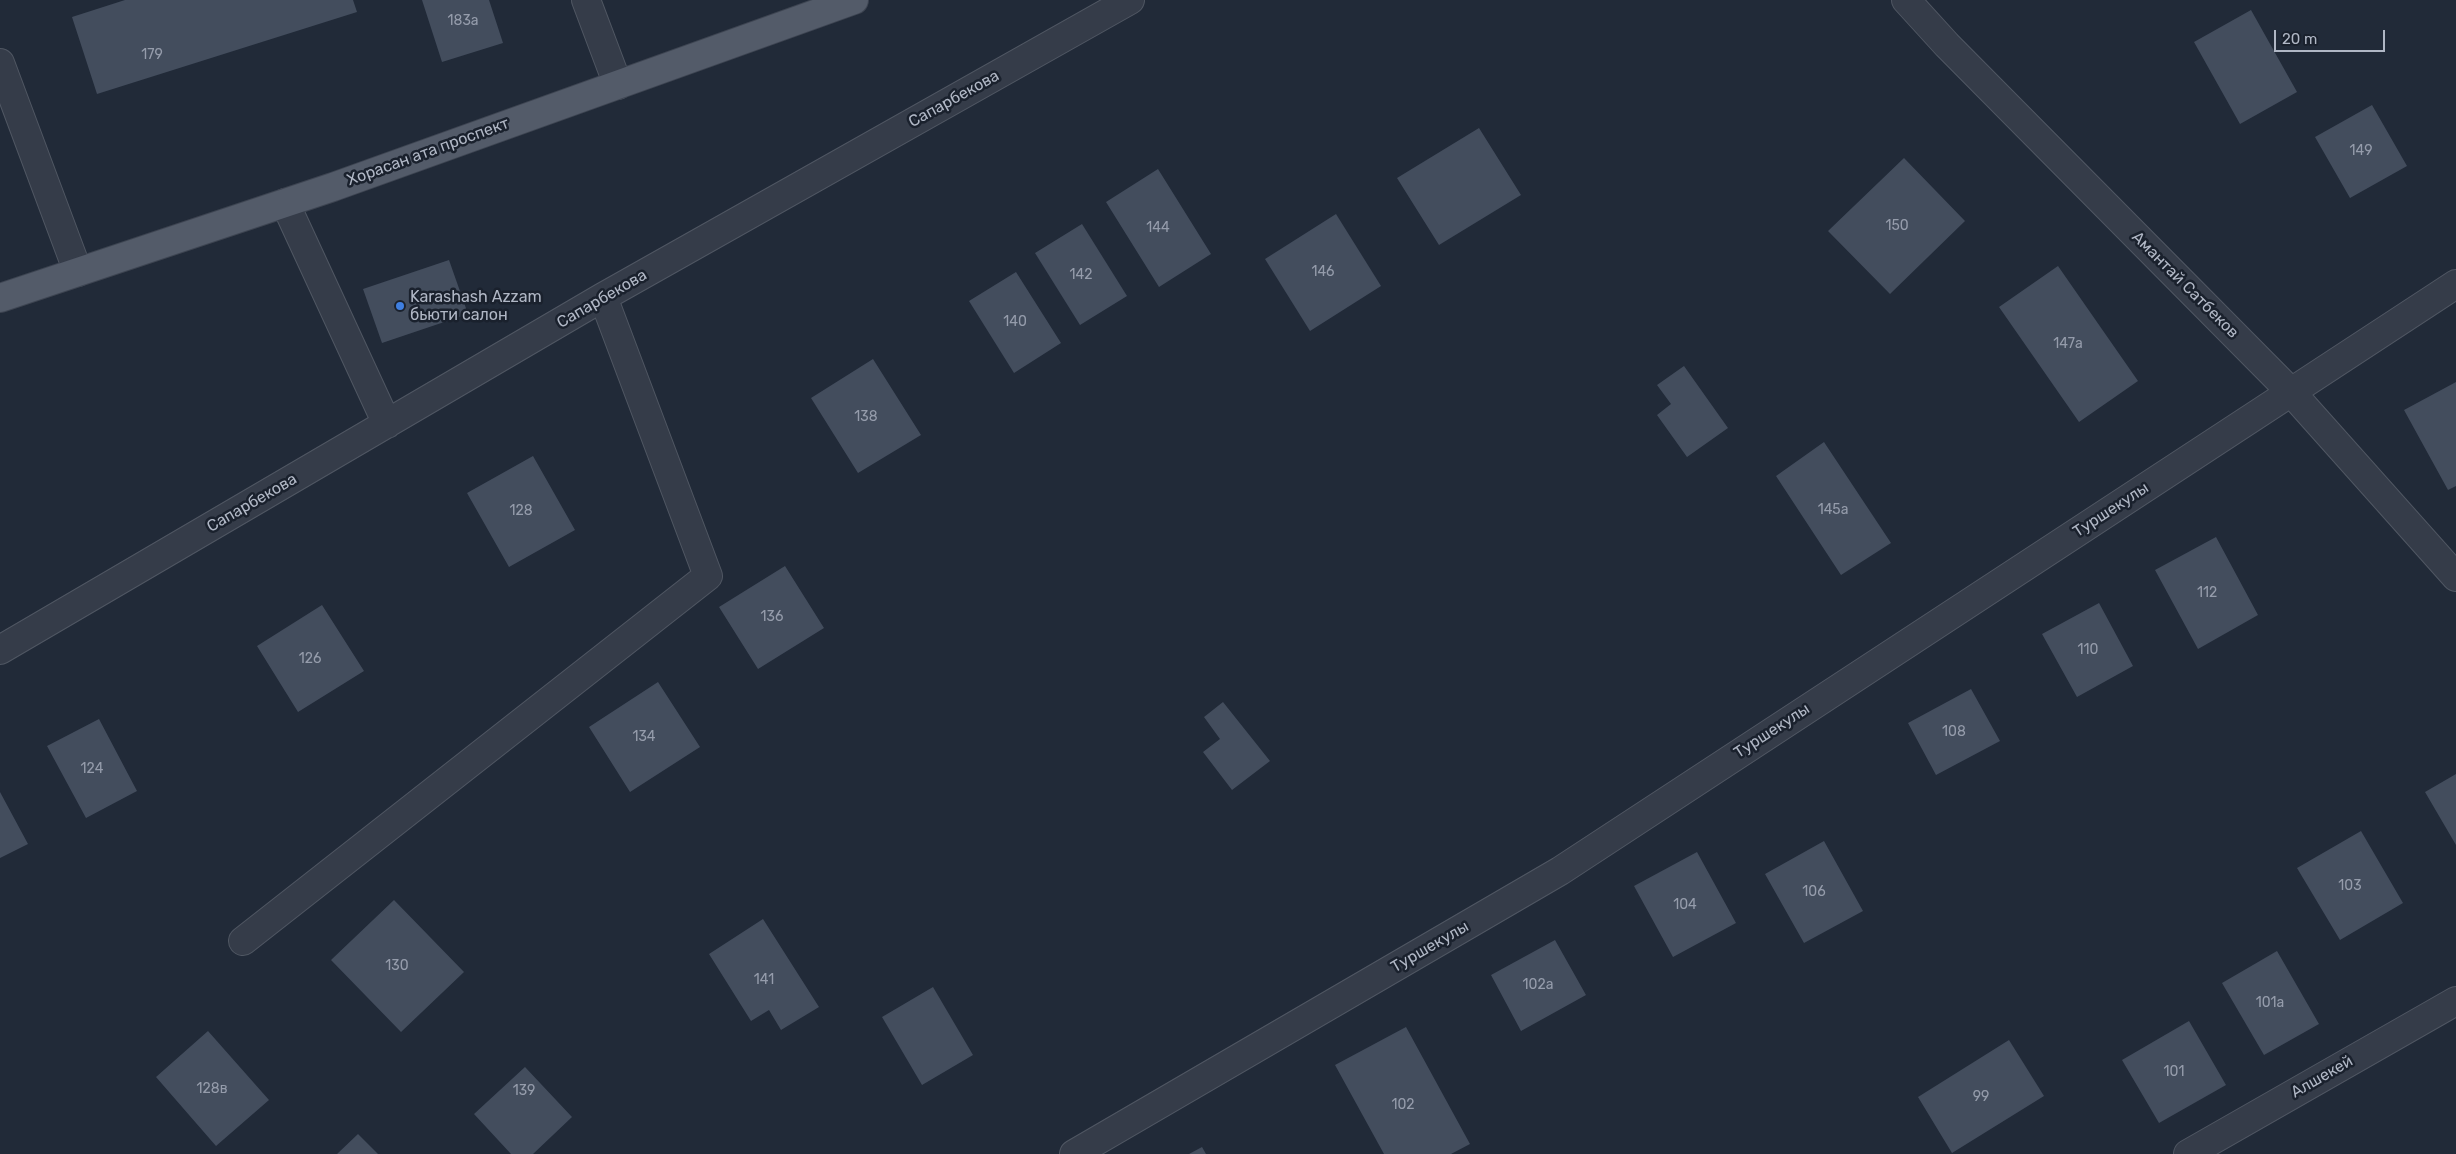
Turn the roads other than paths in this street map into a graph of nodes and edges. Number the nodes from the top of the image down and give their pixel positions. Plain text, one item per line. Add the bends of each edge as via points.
1 (586, 0) edge
2 (854, 0) edge
3 (1130, 0) edge
4 (1906, 0) edge
5 (0, 64) edge
6 (618, 85) junction
7 (285, 203) junction
8 (78, 272) junction
9 (2456, 284) edge
10 (603, 297) junction
11 (0, 298) edge
12 (2291, 392) junction
13 (387, 424) junction
14 (2456, 577) edge
15 (0, 650) edge
16 (244, 941) dead end
17 (2456, 1001) edge
18 (1074, 1154) edge
19 (2188, 1154) edge

1 - 6 street
2 - 6 main road, Хорасан ата проспект
3 - 10 street, Сапарбекова
4 - 12 street, Амантай Сатбеков
5 - 8 street
6 - 7 main road, Хорасан ата проспект
7 - 8 main road, Хорасан ата проспект
7 - 13 street
8 - 11 main road, Хорасан ата проспект
9 - 12 street, Туршекулы
10 - 13 street, Сапарбекова
10 - 16 street via 708,576
12 - 14 street, Амантай Сатбеков
12 - 18 street, Туршекулы via 1560,871
13 - 15 street, Сапарбекова
17 - 19 street, Алшекей

